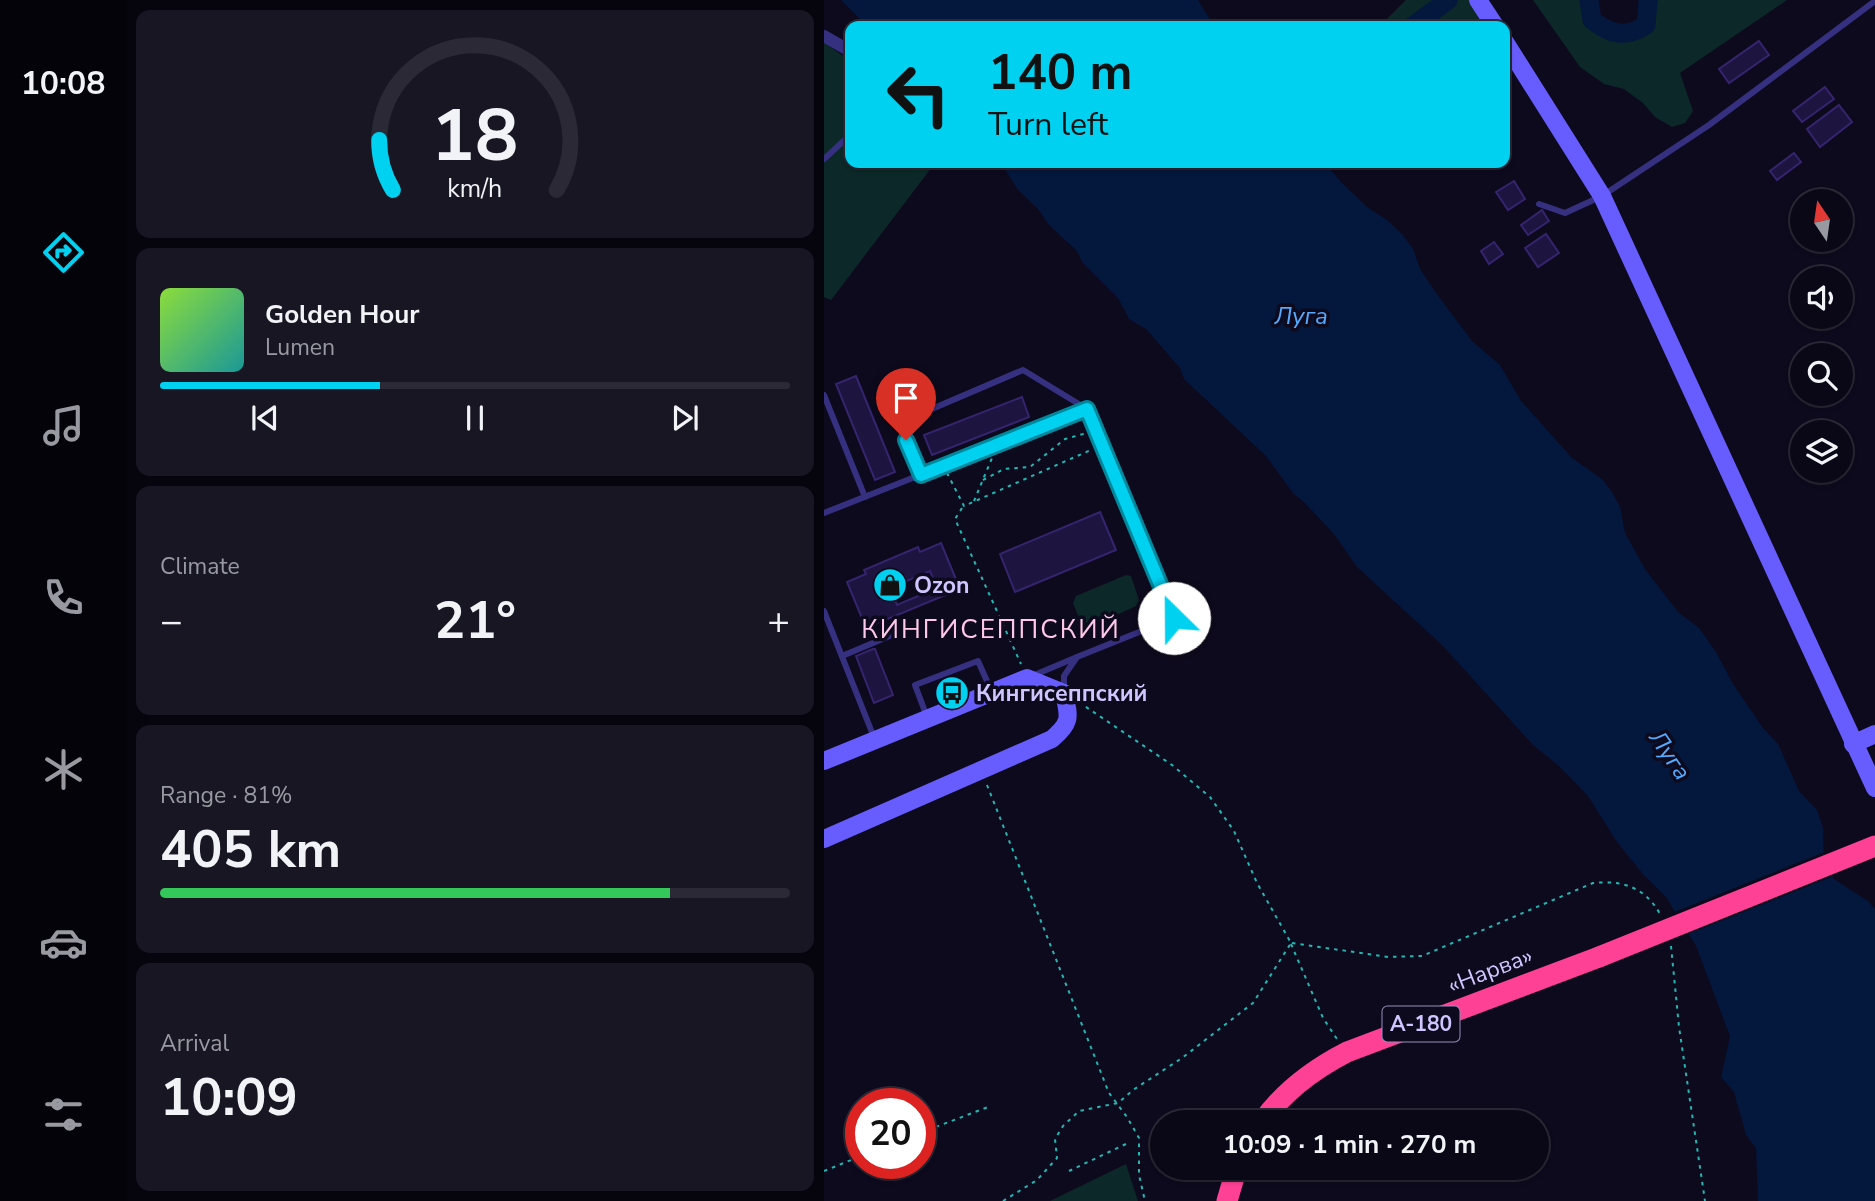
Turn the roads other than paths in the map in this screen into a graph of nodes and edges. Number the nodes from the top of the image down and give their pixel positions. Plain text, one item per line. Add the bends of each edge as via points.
1 (1478, 0) edge
2 (1875, 1) edge
3 (1492, 21) edge
4 (824, 37) edge
5 (845, 48) edge
6 (1510, 50) edge
7 (845, 140) edge
8 (824, 159) edge
9 (1602, 196) junction
10 (1539, 204) dead end
11 (824, 395) edge
12 (1087, 409) junction
13 (921, 475) junction
14 (865, 497) junction
15 (824, 513) edge
16 (824, 611) edge
17 (892, 635) dead end
18 (842, 656) junction
19 (1077, 657) junction
20 (1027, 678) junction
21 (992, 692) junction
22 (1064, 693) junction
23 (928, 718) junction
24 (1875, 734) edge
25 (875, 740) junction
26 (1853, 744) junction
27 (824, 761) edge
28 (1875, 788) edge
29 (824, 839) edge
30 (1875, 846) edge
31 (1273, 1110) edge
32 (1233, 1180) edge
33 (1227, 1201) edge

1 - 3 street
2 - 9 lane via 1709,125
4 - 5 street
6 - 9 street
7 - 8 lane
9 - 10 lane via 1565,213
9 - 26 street
11 - 14 lane
12 - 13 lane
12 - 13 lane via 1023,370 899,423
12 - 19 lane via 1174,618
13 - 14 lane
14 - 15 lane
16 - 18 lane
17 - 18 lane
18 - 25 lane
19 - 20 lane
19 - 22 lane via 1064,676
20 - 21 street
20 - 22 street
21 - 23 street
21 - 23 lane via 978,661 915,685
22 - 29 street via 1069,718 1052,739
23 - 25 street
24 - 26 street
25 - 27 street
26 - 28 street
30 - 31 highway, «Нарва» / А-180, bridge via 1347,1052 1313,1071
32 - 33 highway

